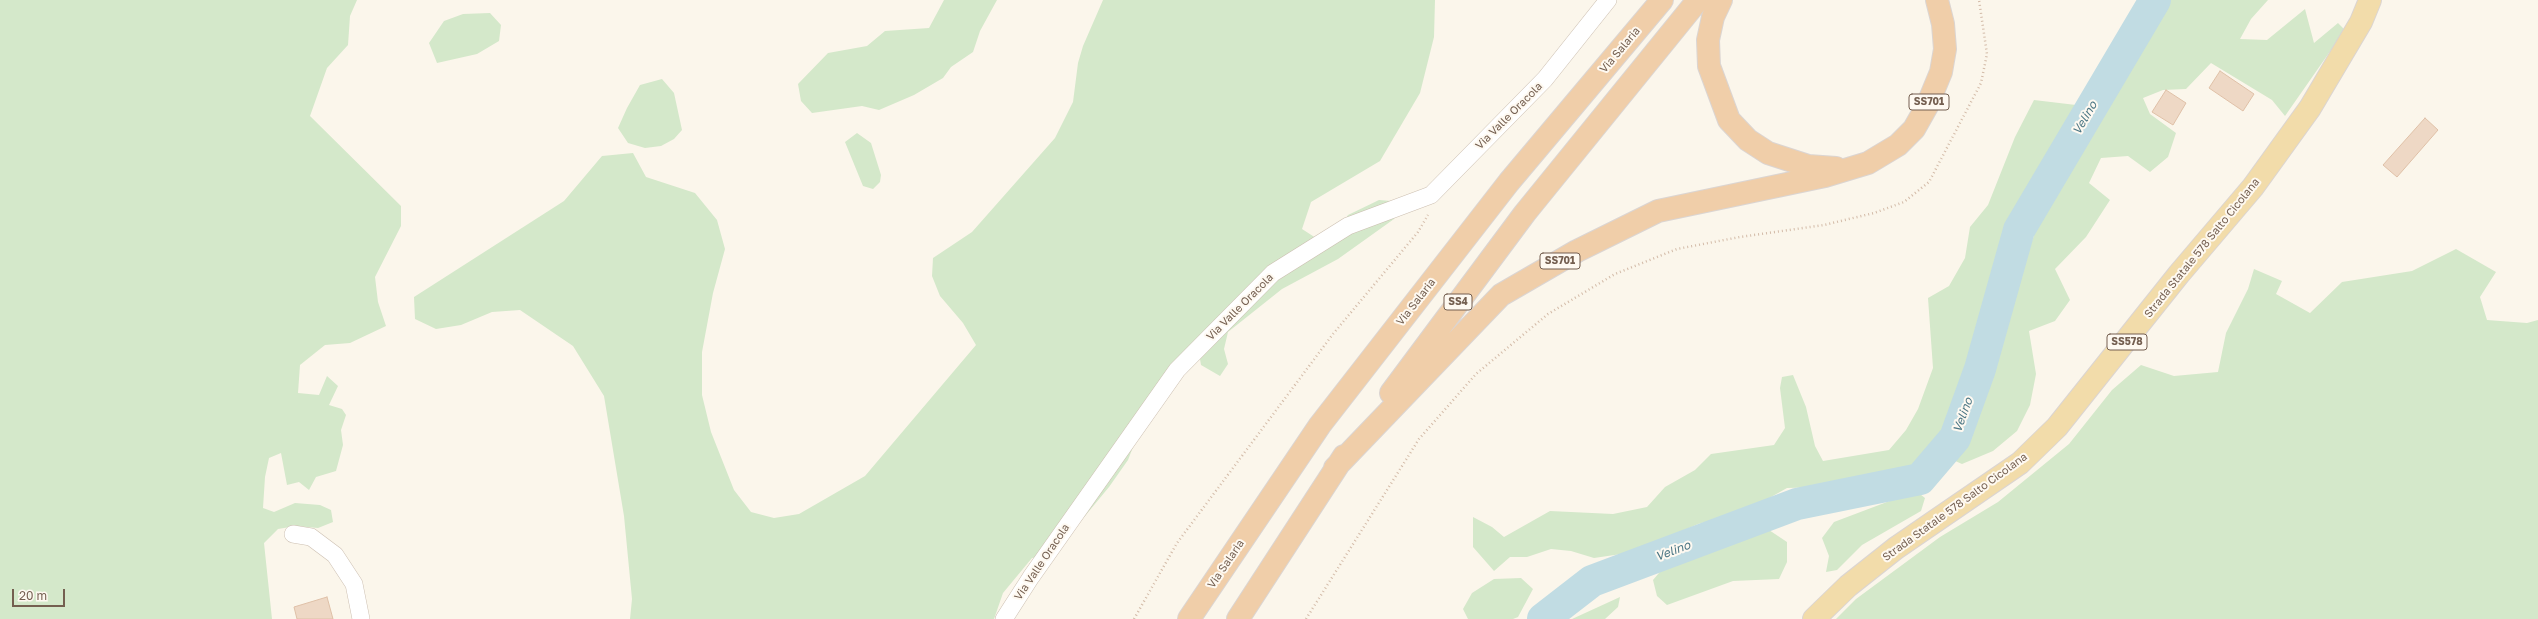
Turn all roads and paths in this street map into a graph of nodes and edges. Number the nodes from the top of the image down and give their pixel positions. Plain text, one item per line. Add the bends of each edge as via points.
1 (1608, 0) edge
2 (1643, 0) edge
3 (1662, 0) edge
4 (1698, 0) edge
5 (1721, 0) edge
6 (1937, 0) edge
7 (1979, 0) edge
8 (2370, 0) edge
9 (1851, 167) junction
10 (1509, 182) junction
11 (1431, 195) junction
12 (1335, 468) junction
13 (293, 534) dead end
14 (361, 619) edge
15 (1004, 619) edge
16 (1134, 619) edge
17 (1189, 619) edge
18 (1238, 619) edge
19 (1306, 619) edge
20 (1814, 619) edge

1 - 11 street, Via Valle Oracola via 1546,79
2 - 10 highway
3 - 10 highway, Via Salaria
4 - 12 highway, SS4 via 1525,213
5 - 9 highway, SS701 via 1713,17 1708,40 1709,66 1729,120 1748,140 1768,153 1808,166
6 - 9 highway, SS701 via 1943,24 1945,49 1941,72 1927,106 1914,128 1898,145 1868,162
7 - 19 path via 1987,54 1981,83 1929,182 1904,202 1874,213 1824,225 1677,249 1615,274 1548,314 1476,374 1419,439
8 - 20 main road, Strada Statale 578 Salto Cicolana / SS578 via 2361,22 2310,108 2253,187 2179,274 2057,427 2020,463 1896,548 1848,586
9 - 12 highway, SS701 via 1825,176 1658,211 1564,258 1501,296
10 - 17 highway, Via Salaria via 1320,425
11 - 15 street, Via Valle Oracola via 1348,226 1272,273 1177,370
11 - 16 path via 1430,210 1418,232 1333,334 1177,543
12 - 18 highway, SS4
13 - 14 street via 311,537 335,555 354,584

